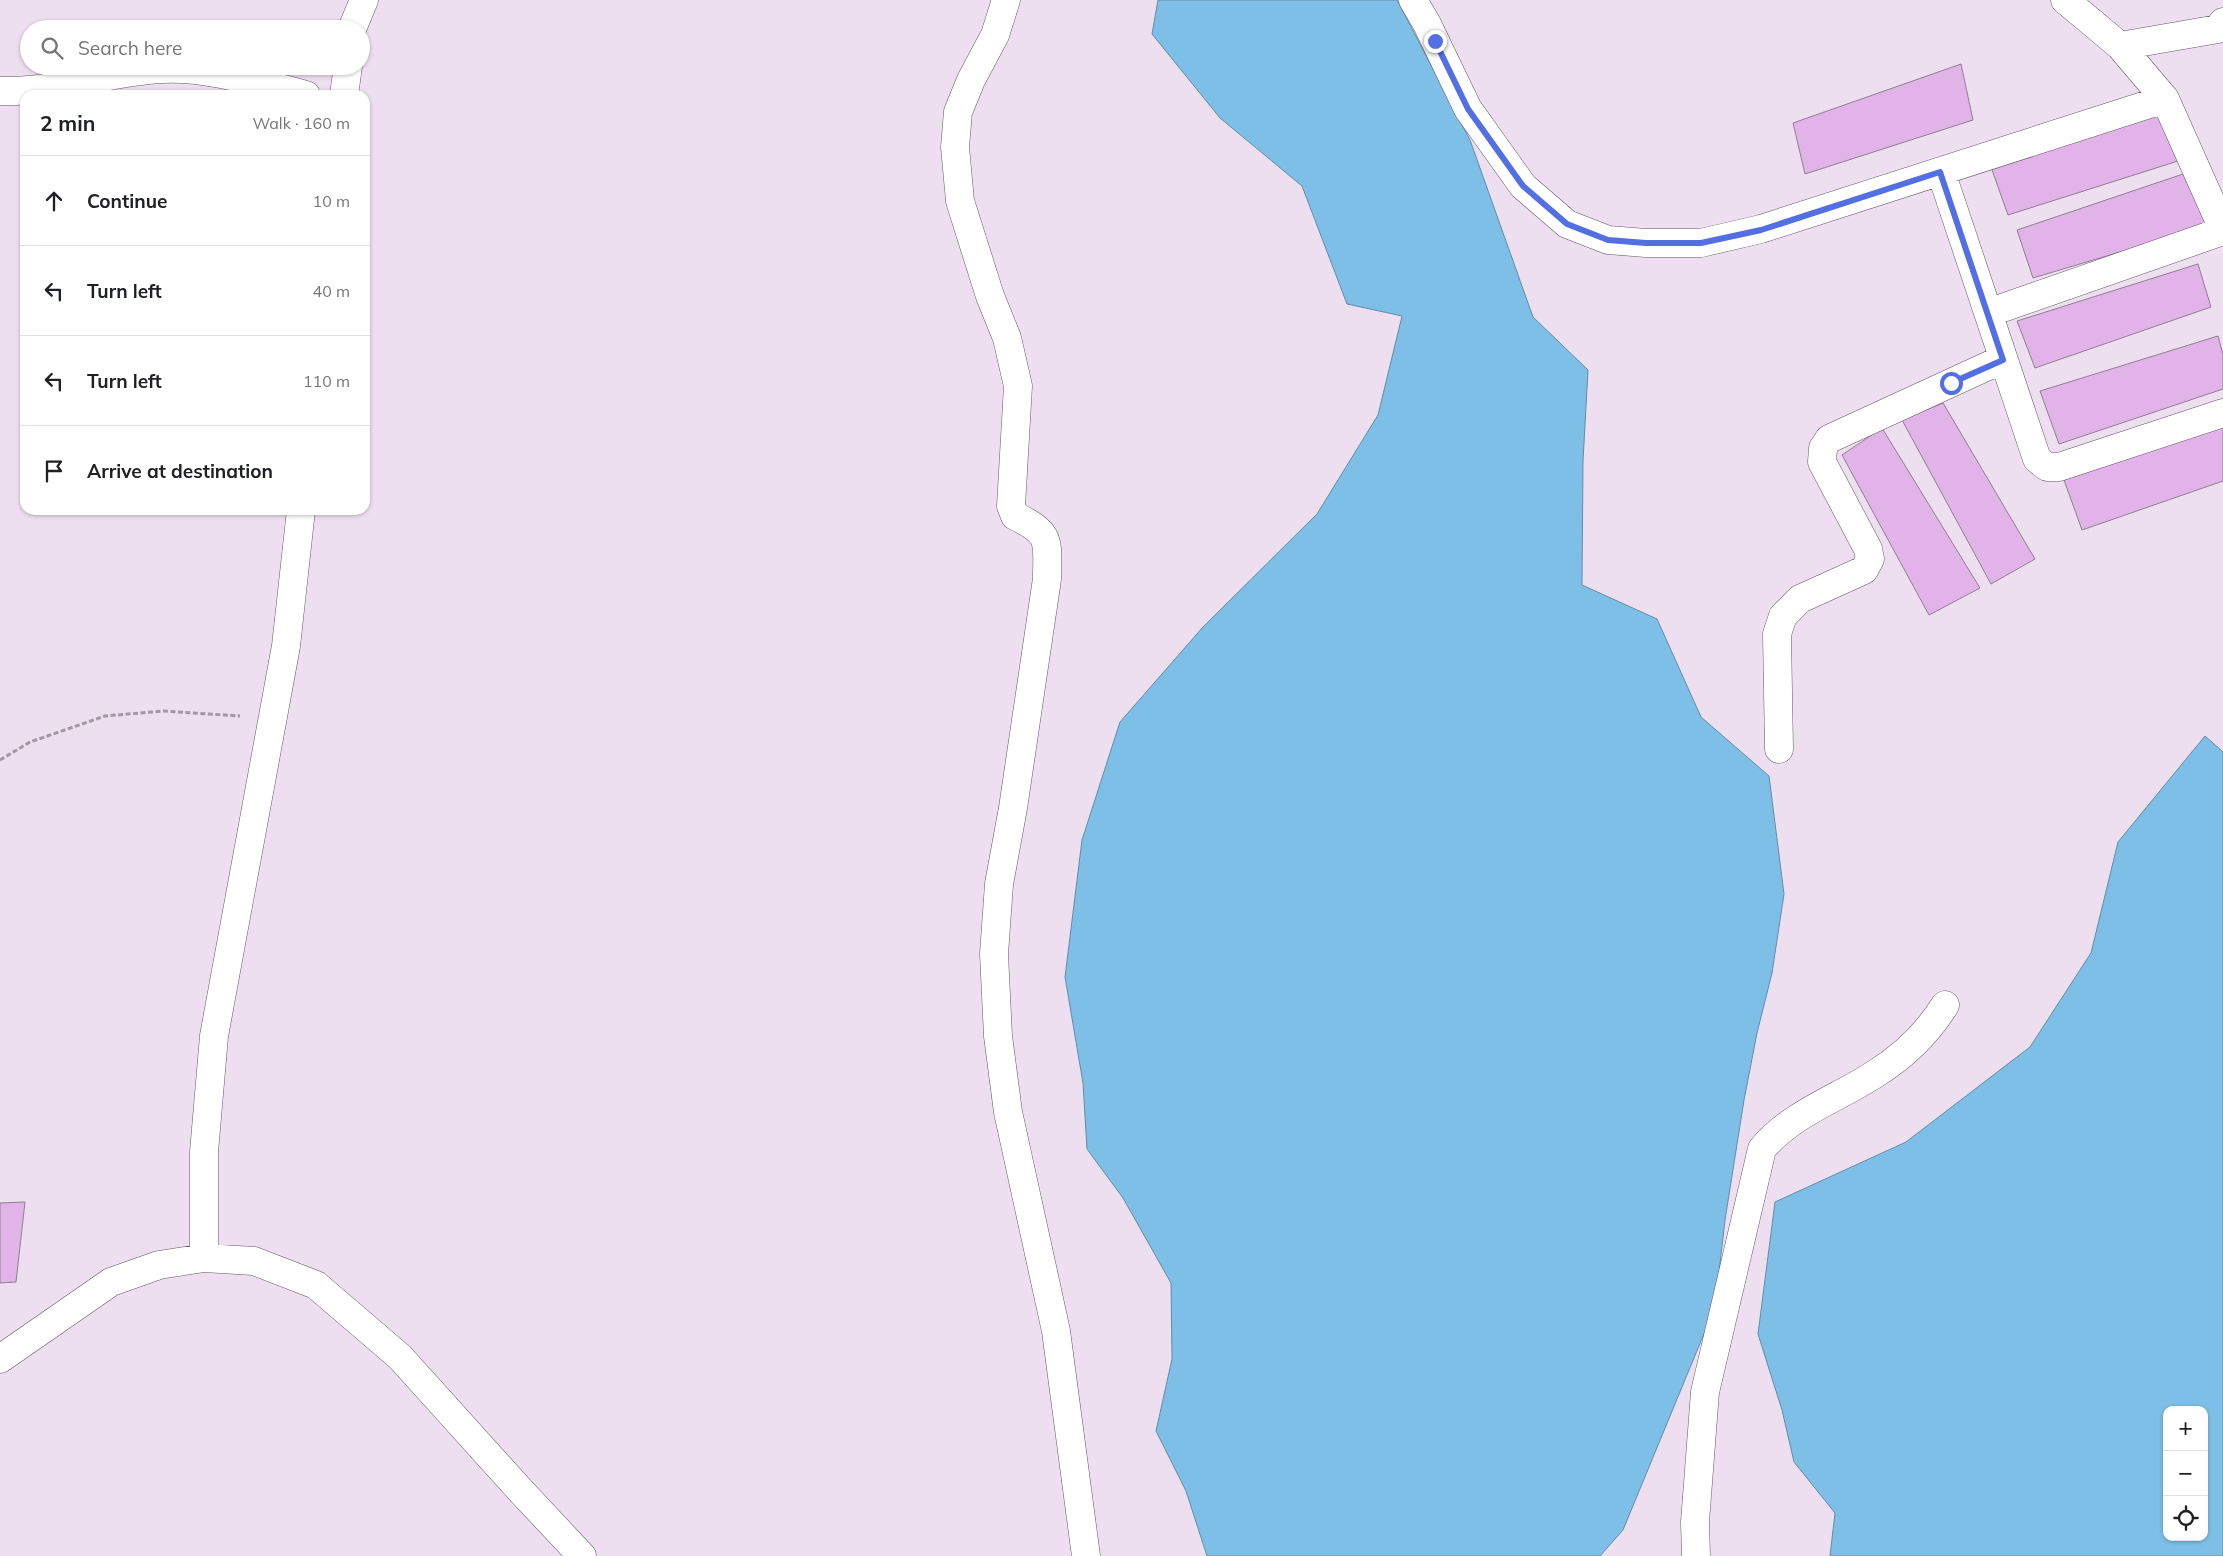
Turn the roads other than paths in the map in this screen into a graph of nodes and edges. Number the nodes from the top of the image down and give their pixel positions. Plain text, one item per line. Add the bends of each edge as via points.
1 (364, 0) edge
2 (1006, 0) edge
3 (1413, 0) edge
4 (2065, 0) edge
5 (356, 20) edge
6 (2223, 22) edge
7 (2120, 46) junction
8 (126, 75) edge
9 (219, 75) edge
10 (347, 75) edge
11 (36, 90) edge
12 (284, 90) edge
13 (345, 90) edge
14 (0, 91) edge
15 (20, 92) edge
16 (2165, 99) junction
17 (1940, 172) junction
18 (2223, 230) edge
19 (1988, 314) junction
20 (2003, 360) junction
21 (2223, 413) edge
22 (300, 515) edge
23 (1779, 749) dead end
24 (1945, 1005) dead end
25 (204, 1258) junction
26 (0, 1359) edge
27 (582, 1556) edge
28 (1086, 1556) edge
29 (1696, 1556) edge

1 - 5 street
2 - 28 street via 995,35 958,112 955,147 960,201 1007,338 1018,386 1011,506 1016,516 1044,533 1047,544 1047,579 999,884 994,954 998,1036 1008,1112 1056,1331
3 - 17 street via 1468,109 1523,186 1567,224 1608,240 1701,243 1761,230
4 - 7 street
6 - 7 street via 2218,29
7 - 16 street
8 - 11 street
9 - 12 street
10 - 13 street
14 - 15 street
16 - 17 street
16 - 18 street
17 - 19 street
18 - 19 street
19 - 20 street
20 - 21 street via 2037,459 2047,467 2059,468
20 - 23 street via 1829,439 1822,462 1868,549 1870,559 1864,570 1800,599 1783,616 1777,634
22 - 25 street via 286,646 214,1036 204,1152
24 - 29 street via 1932,1027 1907,1051 1875,1074 1795,1119 1774,1134 1762,1149 1704,1392 1695,1522
25 - 26 street via 159,1265 111,1282
25 - 27 street via 254,1261 316,1285 400,1357

